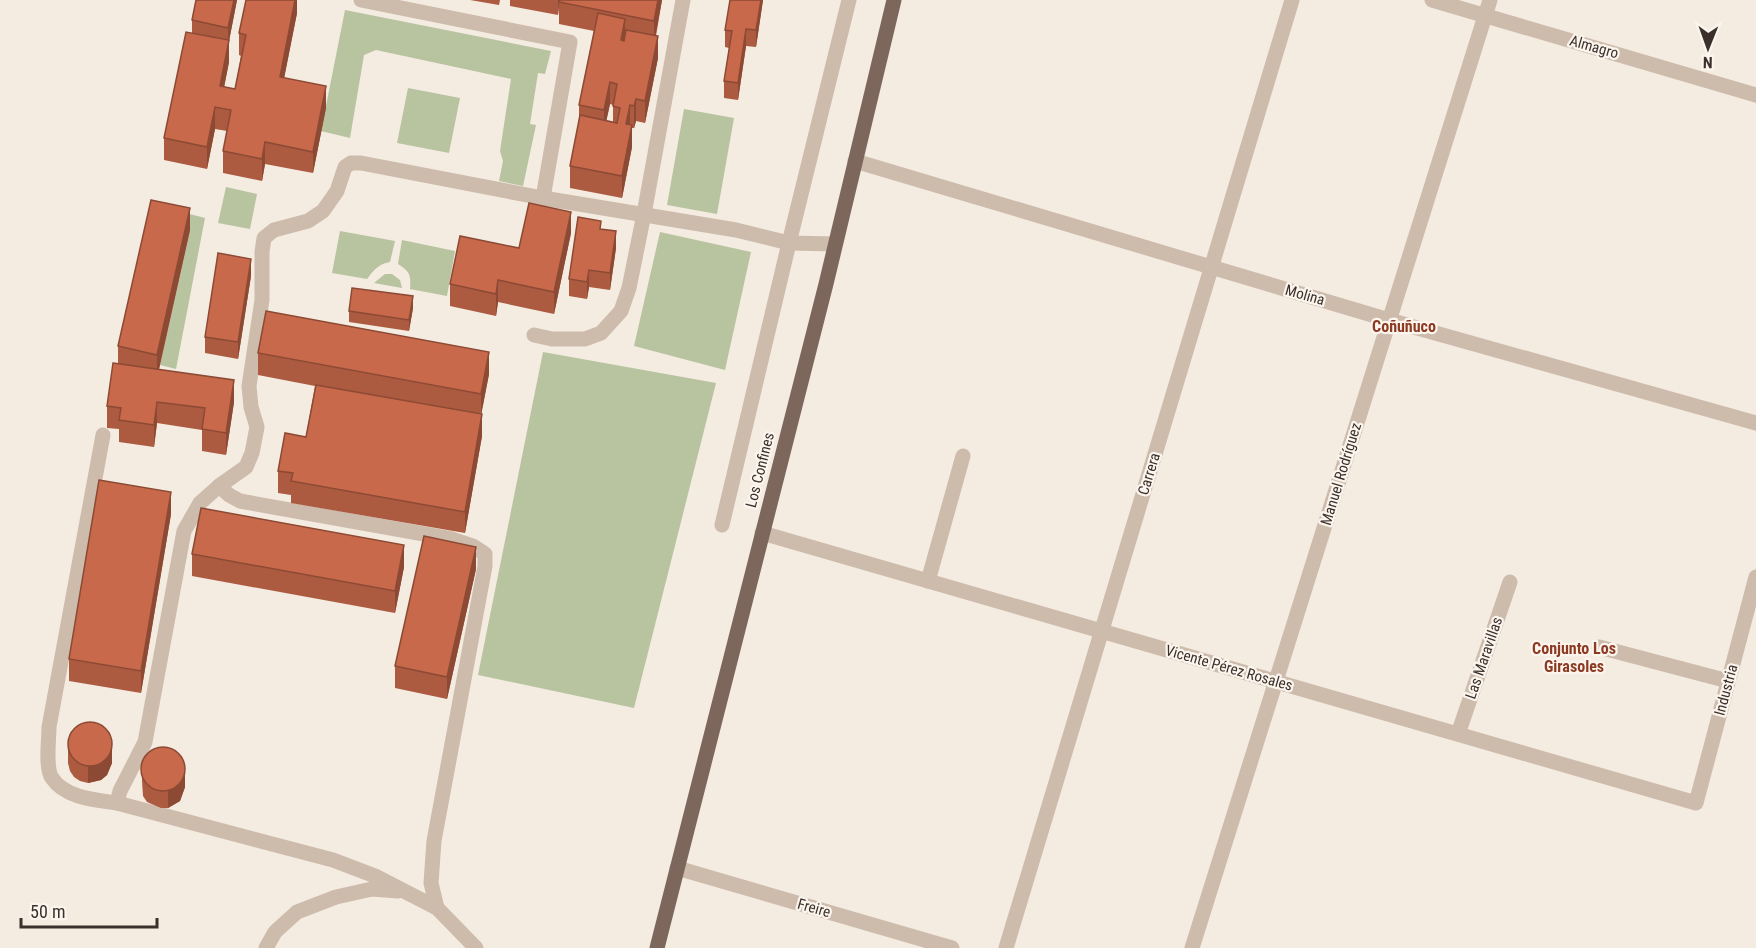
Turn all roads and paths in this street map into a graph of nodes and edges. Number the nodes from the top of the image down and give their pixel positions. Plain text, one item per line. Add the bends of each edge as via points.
1 (360, 0) edge
2 (683, 0) edge
3 (849, 0) edge
4 (894, 0) edge
5 (1292, 0) edge
6 (1432, 0) edge
7 (1490, 0) edge
8 (1485, 16) junction
9 (1756, 95) edge
10 (855, 161) junction
11 (543, 198) junction
12 (644, 214) junction
13 (789, 243) junction
14 (835, 244) junction
15 (1212, 267) junction
16 (1389, 320) junction
17 (534, 335) dead end
18 (1756, 423) edge
19 (103, 435) dead end
20 (963, 456) dead end
21 (219, 486) junction
22 (722, 525) dead end
23 (762, 533) junction
24 (1756, 577) edge
25 (928, 580) junction
26 (1510, 582) dead end
27 (1102, 631) junction
28 (1599, 647) dead end
29 (1275, 681) junction
30 (1728, 681) junction
31 (1458, 734) junction
32 (117, 803) junction
33 (1696, 803) joint
34 (677, 868) junction
35 (404, 891) junction
36 (437, 908) junction
37 (266, 948) edge
38 (476, 948) edge
39 (657, 948) edge
40 (952, 948) edge
41 (1006, 948) edge
42 (1192, 948) edge

1 - 11 street via 570,42
2 - 12 street
3 - 13 street
4 - 10 main road, Los Confines
5 - 15 street, Carrera
6 - 8 street, Almagro
7 - 8 street, Manuel Rodríguez
8 - 9 street, Almagro
8 - 16 street, Manuel Rodríguez
10 - 14 main road, Los Confines
10 - 15 street, Molina
11 - 12 street
11 - 21 street via 351,163 345,167 337,191 323,211 308,221 274,230 264,238 262,300 249,386 257,427 246,467
12 - 13 street
12 - 17 street via 621,311 601,333 585,339
13 - 14 street
13 - 22 street
14 - 23 main road, Los Confines
15 - 16 street, Molina
15 - 27 street, Carrera
16 - 18 street, Molina
16 - 29 street, Manuel Rodríguez
19 - 32 street via 49,727 48,760 52,778 66,791 82,798
20 - 25 street
21 - 32 street via 200,503 184,531 145,742
21 - 36 street via 240,501 452,539 485,554 434,841 431,883
23 - 25 street, Vicente Pérez Rosales
23 - 34 main road, Los Confines
24 - 30 street, Industria
25 - 27 street, Vicente Pérez Rosales
26 - 31 street, Las Maravillas
27 - 29 street, Vicente Pérez Rosales
27 - 41 street, Carrera
28 - 30 street
29 - 31 street, Vicente Pérez Rosales
29 - 42 street, Manuel Rodríguez
30 - 33 street, Industria
31 - 33 street, Vicente Pérez Rosales
32 - 35 street via 333,860
34 - 39 main road, Los Confines
34 - 40 street, Freire
35 - 36 street
35 - 37 street via 372,889 297,912 275,932
36 - 38 street

